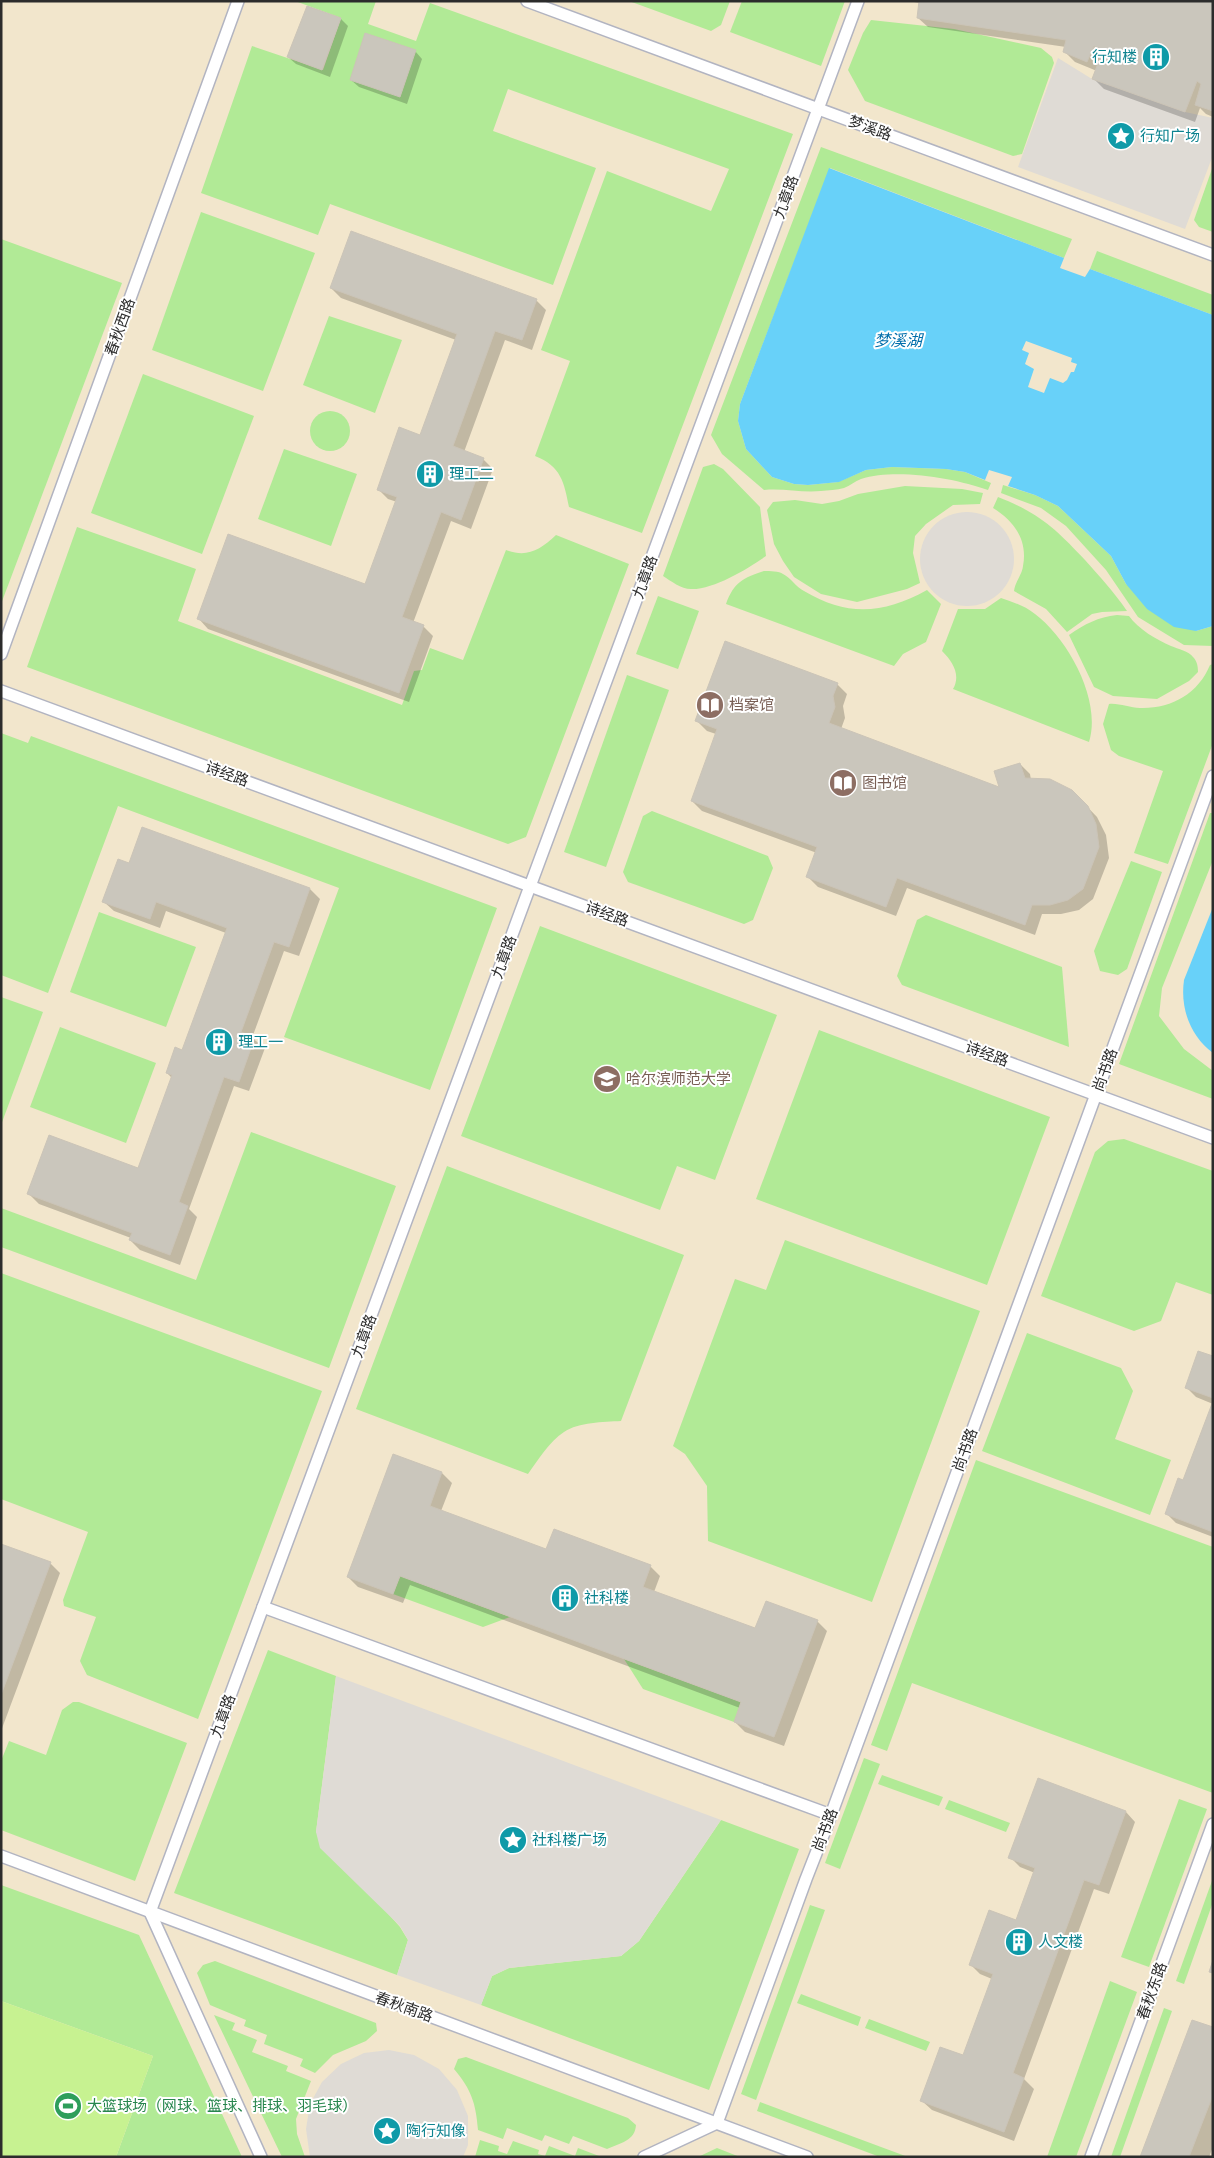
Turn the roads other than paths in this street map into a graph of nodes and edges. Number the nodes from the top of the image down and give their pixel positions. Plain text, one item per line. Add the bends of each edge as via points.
1 (238, 1) edge
2 (527, 1) edge
3 (858, 1) edge
4 (818, 109) junction
5 (1213, 255) edge
6 (1, 654) edge
7 (1, 691) edge
8 (1213, 776) edge
9 (531, 886) junction
10 (1096, 1094) junction
11 (1213, 1138) edge
12 (264, 1607) junction
13 (831, 1815) junction
14 (1213, 1824) edge
15 (1, 1856) edge
16 (150, 1912) junction
17 (718, 2123) junction
18 (261, 2157) edge
19 (644, 2157) edge
20 (807, 2157) edge
21 (1091, 2157) edge

1 - 6 lane, 春秋西路
2 - 4 lane, 梦溪路
3 - 4 lane, 九章路
4 - 5 lane, 梦溪路
4 - 9 lane, 九章路
7 - 9 lane, 诗经路
8 - 10 lane, 尚书路
9 - 10 lane, 诗经路
9 - 12 lane, 九章路
10 - 11 lane, 诗经路
10 - 13 lane, 尚书路
12 - 13 lane
12 - 16 lane, 九章路
13 - 17 lane, 尚书路
14 - 21 lane, 春秋东路
15 - 16 lane, 春秋南路
16 - 17 lane, 春秋南路
16 - 18 lane
17 - 19 lane
17 - 20 lane, 春秋南路

